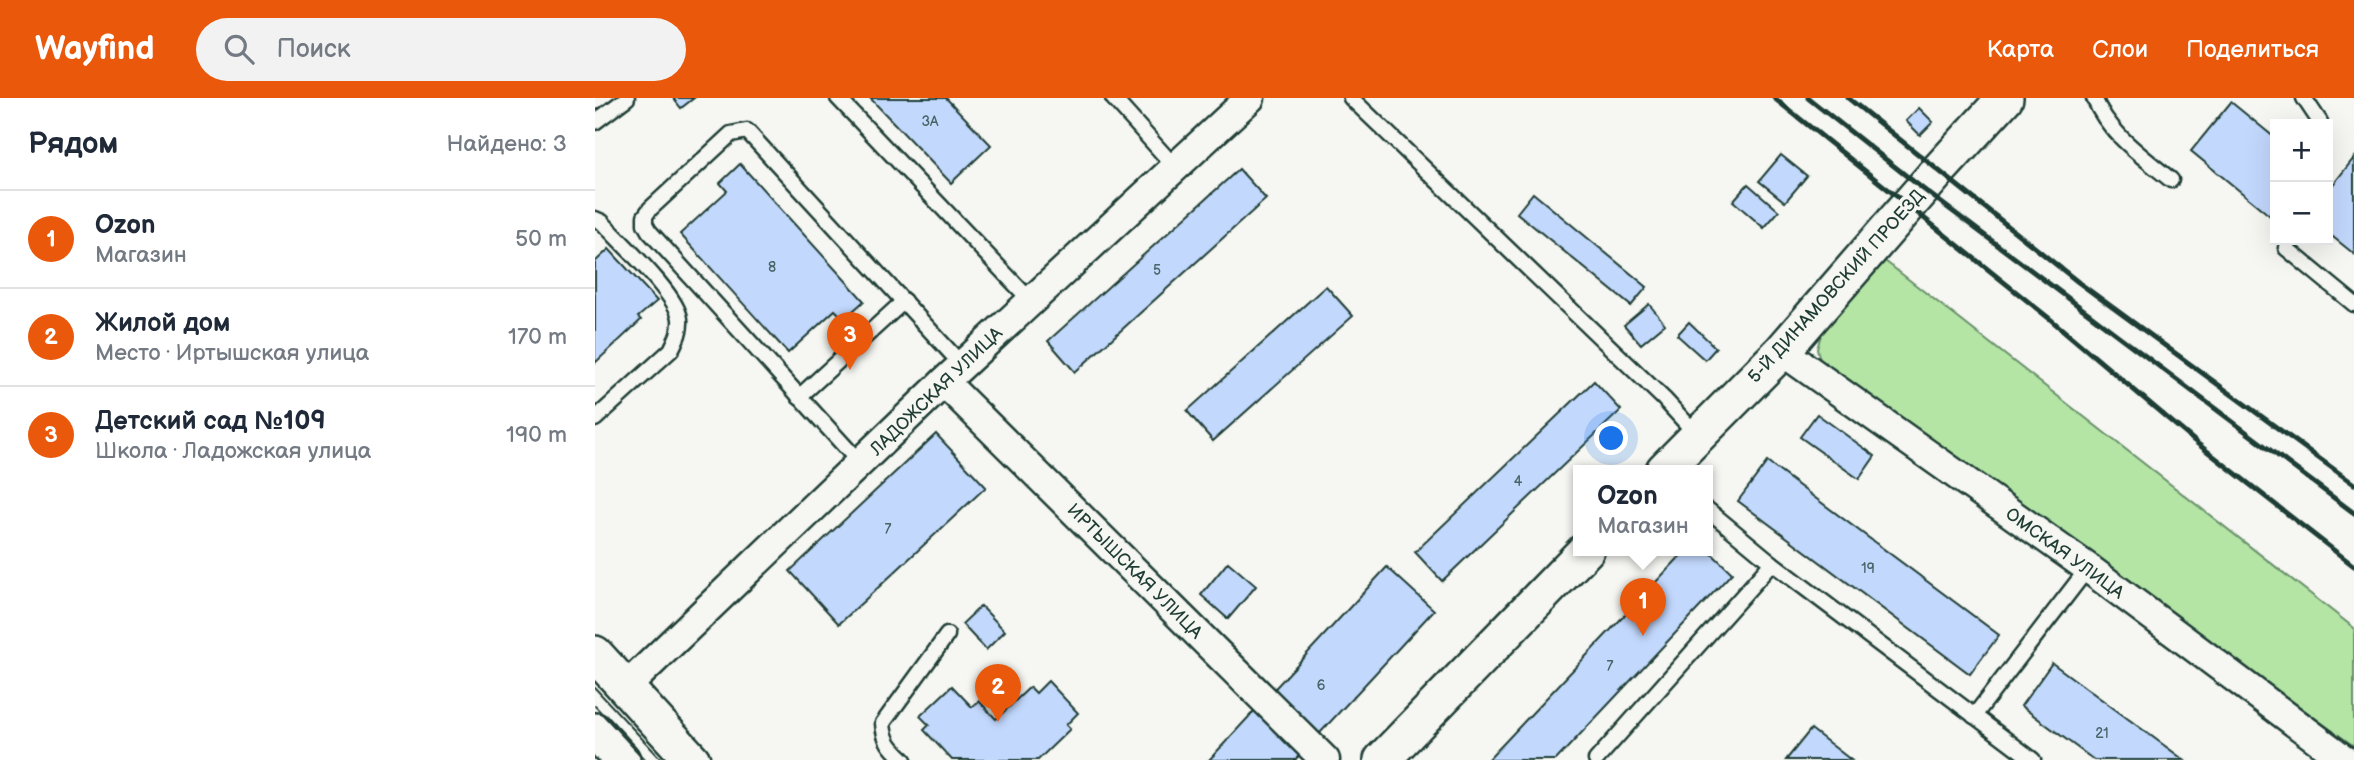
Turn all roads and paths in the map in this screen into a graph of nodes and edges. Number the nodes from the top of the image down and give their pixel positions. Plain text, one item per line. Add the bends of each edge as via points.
1 (627, 98) edge
2 (838, 98) edge
3 (1112, 98) edge
4 (1250, 98) edge
5 (1351, 98) edge
6 (2005, 98) edge
7 (2094, 98) edge
8 (2304, 98) edge
9 (2318, 119) edge
10 (595, 121) edge
11 (1174, 166) junction
12 (2171, 180) dead end
13 (595, 219) edge
14 (2285, 248) dead end
15 (904, 301) junction
16 (1031, 301) junction
17 (2354, 304) edge
18 (1782, 351) junction
19 (953, 373) junction
20 (799, 397) junction
21 (595, 419) edge
22 (1697, 436) junction
23 (860, 463) junction
24 (1669, 465) edge
25 (1713, 514) edge
26 (1580, 556) edge
27 (1772, 563) junction
28 (2088, 568) junction
29 (947, 635) dead end
30 (595, 654) edge
31 (626, 687) junction
32 (1974, 716) junction
33 (595, 731) edge
34 (622, 760) edge
35 (692, 760) edge
36 (904, 760) edge
37 (1325, 760) edge
38 (1382, 760) edge
39 (1596, 760) edge
40 (2033, 760) edge
41 (2345, 760) edge

1 - 10 lane
2 - 16 lane
3 - 11 lane
4 - 11 street, ЛАДОЖСКАЯ УЛИЦА
5 - 22 lane
6 - 18 street, 5-Й ДИНАМОВСКИЙ ПРОЕЗД
7 - 12 lane via 2115,133
8 - 9 lane
11 - 16 street, ЛАДОЖСКАЯ УЛИЦА
13 - 21 lane via 673,300 680,318 671,350
14 - 17 lane
15 - 19 lane
15 - 20 lane
15 - 20 lane via 753,136 747,131 731,134 650,209 645,224
16 - 19 street, ЛАДОЖСКАЯ УЛИЦА
18 - 22 street, 5-Й ДИНАМОВСКИЙ ПРОЕЗД
18 - 28 street, ОМСКАЯ УЛИЦА
19 - 23 street, ЛАДОЖСКАЯ УЛИЦА
19 - 37 street, ИРТЫШСКАЯ УЛИЦА
20 - 23 lane
22 - 24 street, 5-Й ДИНАМОВСКИЙ ПРОЕЗД
23 - 31 street, ЛАДОЖСКАЯ УЛИЦА
25 - 27 lane
26 - 38 street
27 - 32 lane
27 - 39 lane
28 - 32 lane
28 - 41 street, ОМСКАЯ УЛИЦА
29 - 36 lane via 883,723 890,747
30 - 31 street
31 - 35 street
32 - 40 lane
33 - 34 street

